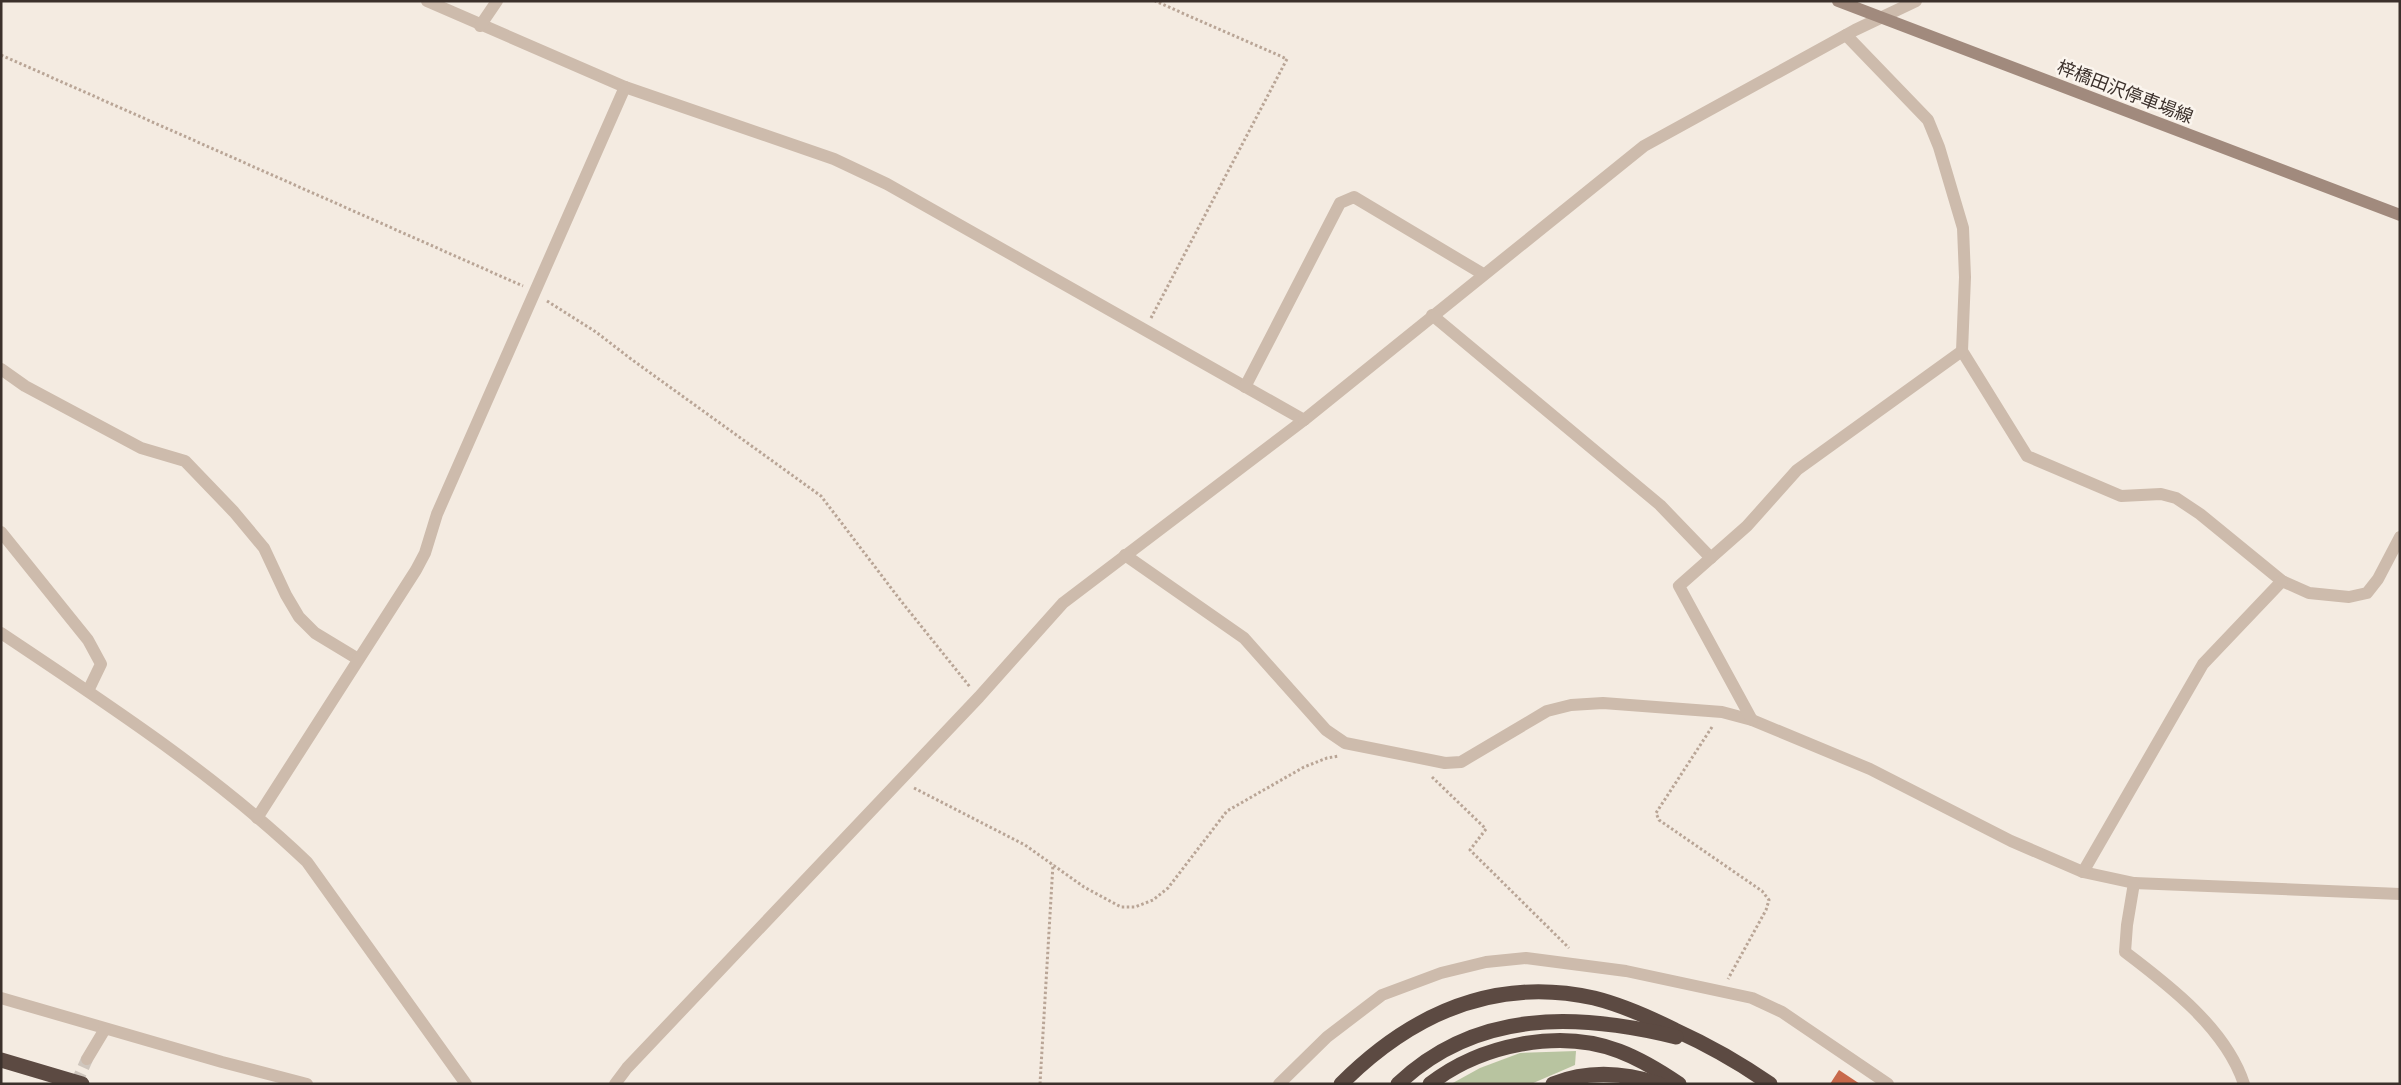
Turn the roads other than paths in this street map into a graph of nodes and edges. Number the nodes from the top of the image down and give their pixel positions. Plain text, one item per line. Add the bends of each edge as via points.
1 (427, 1) edge
2 (497, 1) edge
3 (1838, 1) edge
4 (1916, 1) edge
5 (1882, 18) junction
6 (480, 26) junction
7 (1846, 35) junction
8 (625, 86) junction
9 (2400, 215) edge
10 (1483, 274) junction
11 (1432, 316) junction
12 (1962, 351) junction
13 (1, 369) edge
14 (1246, 387) junction
15 (1304, 420) junction
16 (1, 532) edge
17 (2400, 537) edge
18 (1125, 555) junction
19 (1711, 558) junction
20 (2282, 581) junction
21 (1, 633) edge
22 (358, 658) junction
23 (88, 691) junction
24 (1752, 720) junction
25 (257, 818) junction
26 (2083, 872) junction
27 (2134, 883) junction
28 (2400, 894) edge
29 (1, 998) edge
30 (104, 1029) junction
31 (1720, 1052) junction
32 (87, 1058) tunnel mouth
33 (1, 1060) edge
34 (82, 1084) edge
35 (307, 1084) edge
36 (466, 1084) edge
37 (615, 1084) edge
38 (1279, 1084) edge
39 (1341, 1084) edge
40 (1398, 1084) edge
41 (1430, 1084) edge
42 (1553, 1084) edge
43 (1659, 1084) edge
44 (1680, 1084) edge
45 (1770, 1084) edge
46 (1888, 1084) edge
47 (2244, 1084) edge

1 - 6 street
2 - 6 street
3 - 5 main road, 梓橋田沢停車場線
4 - 5 street
5 - 7 street
5 - 9 main road, 梓橋田沢停車場線
6 - 8 street
7 - 10 street via 1644,146
7 - 12 street via 1928,120 1939,147 1963,228
8 - 14 street via 834,159 887,184
8 - 22 street via 437,514 424,553
10 - 11 street
10 - 14 street via 1354,197 1340,203
11 - 15 street
11 - 19 street via 1660,506
12 - 19 street via 1797,470 1747,526
12 - 20 street via 2027,456 2121,496 2161,494 2176,498
13 - 22 street via 25,386 141,448 185,461 264,548 300,617 315,633
14 - 15 street
15 - 18 street
16 - 23 street via 88,640 101,664
17 - 20 street via 2367,593 2348,598 2309,593
18 - 24 street via 1244,638 1326,730 1345,743 1366,749 1445,763 1461,762 1547,711 1603,703 1722,712
18 - 37 street via 1063,604
19 - 24 street via 1679,586
20 - 26 street via 2203,664
21 - 23 street
22 - 25 street
23 - 25 street via 188,762
24 - 26 street via 1870,769 2011,841
25 - 36 street via 307,862
26 - 27 street
27 - 28 street
27 - 47 street via 2125,952 2176,992 2226,1046
29 - 30 street
30 - 32 street
30 - 35 street
31 - 39 highway via 1649,1017 1594,998 1545,993 1512,994 1485,997 1419,1023 1390,1040
31 - 40 highway via 1651,1031 1591,1022 1545,1021 1502,1028 1469,1039 1447,1049
31 - 45 highway
33 - 34 highway
38 - 46 street via 1328,1037 1382,996 1441,973 1486,962 1526,958 1626,971 1752,998 1782,1012
41 - 44 highway via 1486,1054 1509,1047 1565,1042 1595,1044 1618,1051
42 - 43 highway via 1595,1073 1621,1074

